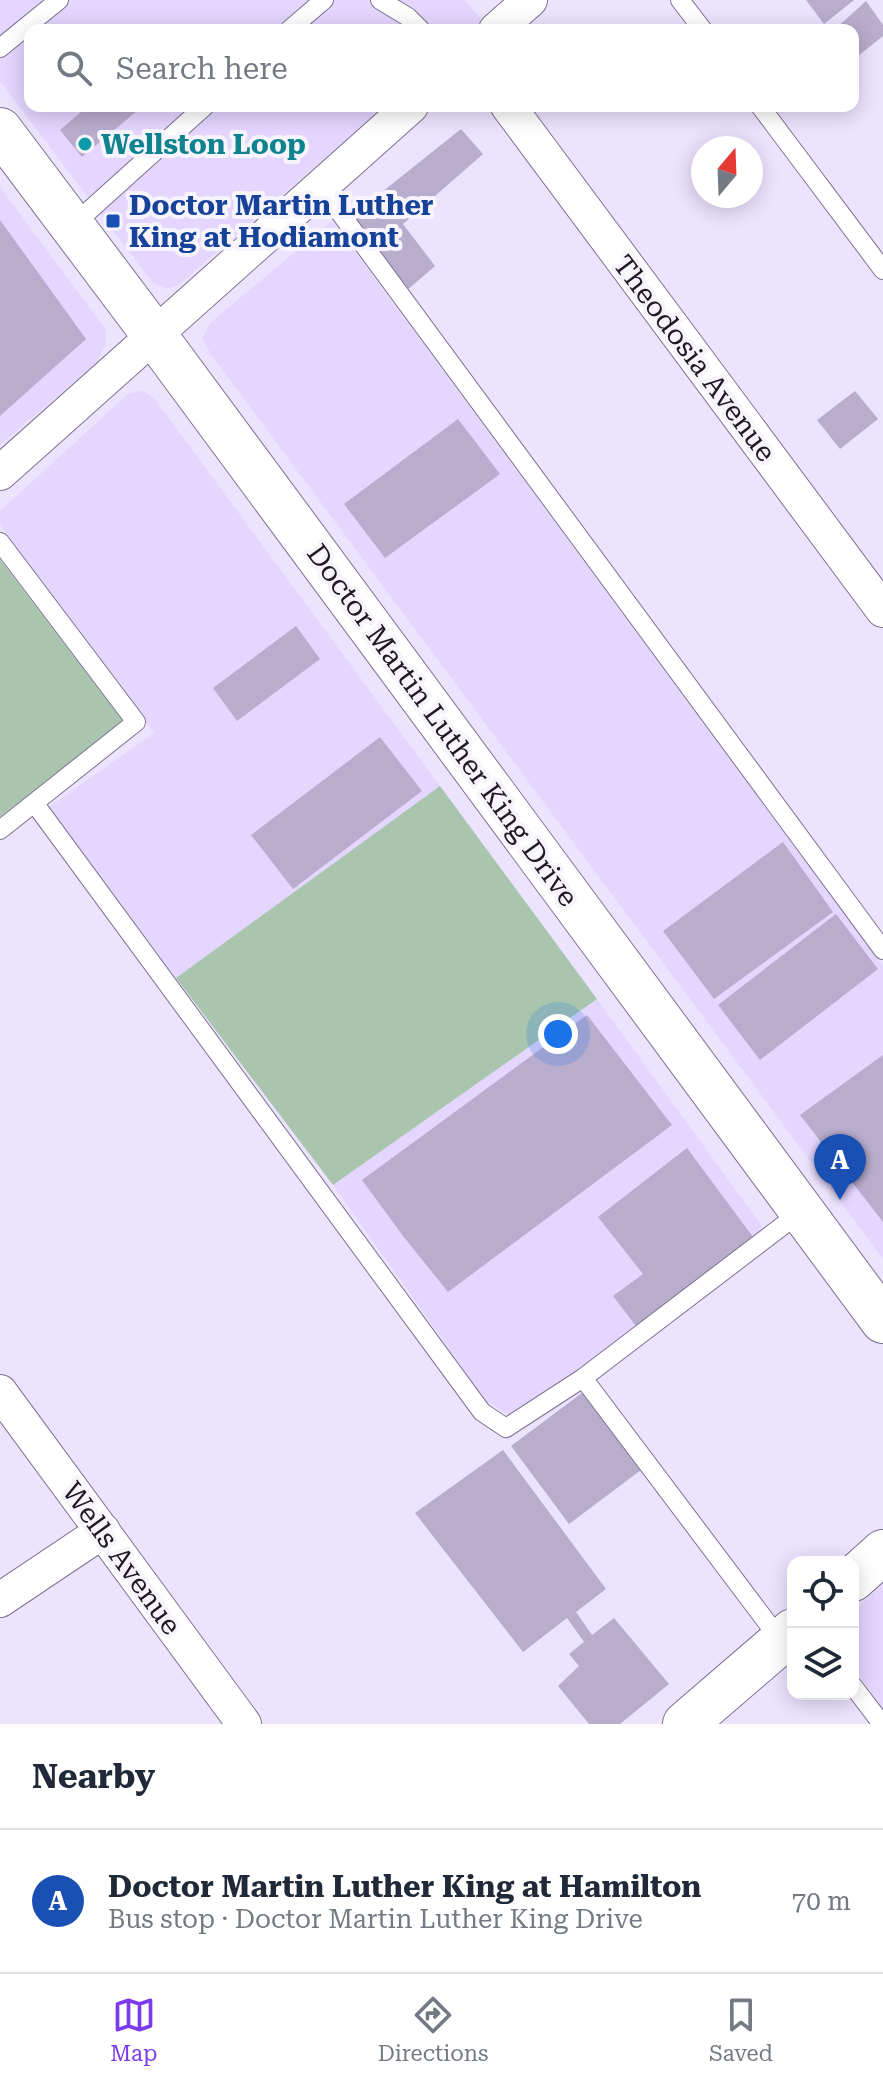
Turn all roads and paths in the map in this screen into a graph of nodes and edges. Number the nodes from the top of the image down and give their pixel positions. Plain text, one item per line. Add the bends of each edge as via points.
1 (59, 0) edge
2 (324, 0) edge
3 (380, 0) edge
4 (530, 0) edge
5 (680, 0) edge
6 (30, 24) edge
7 (296, 24) edge
8 (415, 24) edge
9 (503, 24) edge
10 (698, 24) edge
11 (24, 28) edge
12 (0, 48) edge
13 (198, 112) edge
14 (404, 112) edge
15 (512, 112) edge
16 (764, 112) edge
17 (4, 143) edge
18 (321, 187) junction
19 (72, 226) junction
20 (883, 270) edge
21 (155, 336) junction
22 (0, 473) edge
23 (0, 542) edge
24 (883, 610) edge
25 (35, 804) junction
26 (0, 830) edge
27 (883, 950) edge
28 (802, 1211) junction
29 (883, 1321) edge
30 (583, 1378) junction
31 (0, 1392) edge
32 (103, 1531) junction
33 (883, 1552) edge
34 (859, 1574) edge
35 (0, 1600) edge
36 (787, 1636) edge
37 (859, 1694) edge
38 (244, 1724) edge
39 (685, 1724) edge
40 (882, 1724) edge

1 - 6 lane
2 - 7 lane
3 - 8 lane
4 - 9 street
5 - 10 lane
11 - 12 lane
13 - 19 lane
14 - 18 street
15 - 24 street, Theodosia Avenue
16 - 20 lane
17 - 19 main road, Doctor Martin Luther King Drive
18 - 21 street
18 - 27 lane
19 - 21 main road, Doctor Martin Luther King Drive
21 - 22 street
21 - 28 main road, Doctor Martin Luther King Drive
23 - 25 lane via 136,722
25 - 26 lane
25 - 30 lane via 482,1412 506,1428
28 - 29 main road, Doctor Martin Luther King Drive
28 - 30 lane
30 - 36 lane
31 - 32 street, Wells Avenue
32 - 35 street
32 - 38 street, Wells Avenue
33 - 34 main road
36 - 39 main road
37 - 40 lane

